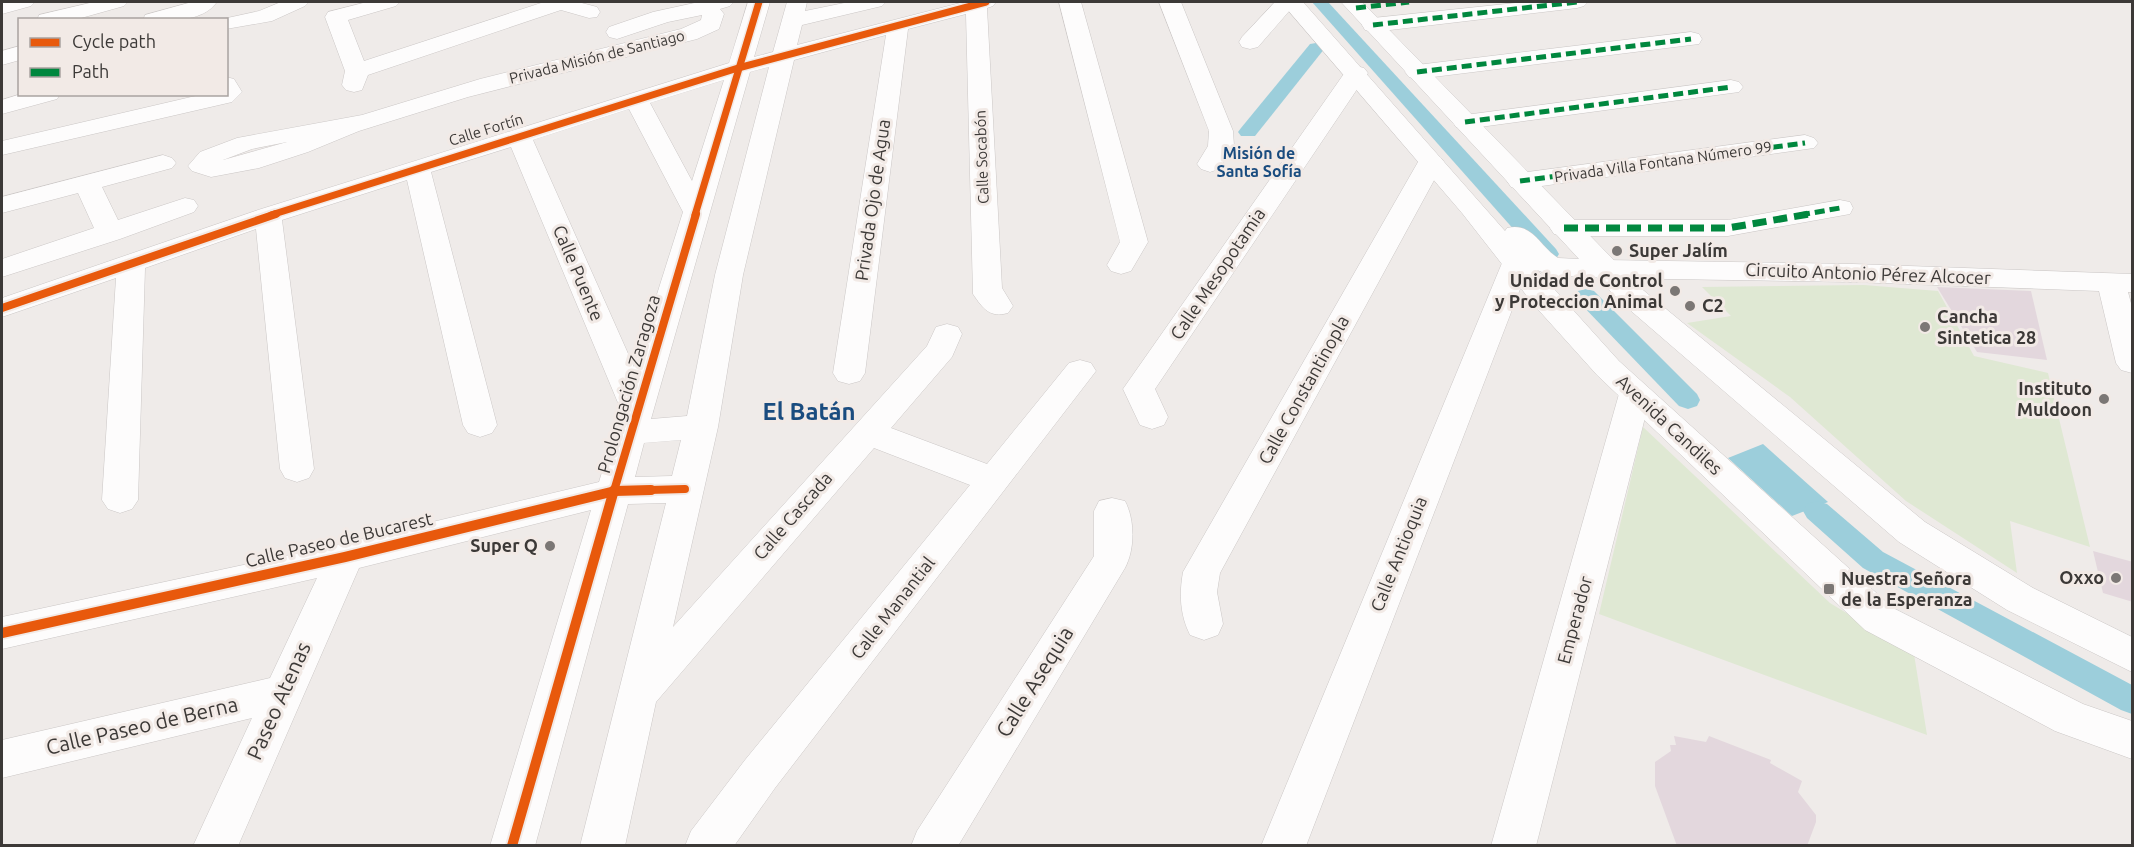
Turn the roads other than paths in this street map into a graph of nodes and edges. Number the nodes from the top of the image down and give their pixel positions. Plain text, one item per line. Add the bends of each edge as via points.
1 (24, 2) edge
2 (117, 2) edge
3 (298, 2) edge
4 (389, 2) edge
5 (559, 2) edge
6 (759, 2) edge
7 (874, 2) edge
8 (1070, 2) edge
9 (1170, 2) edge
10 (1286, 2) edge
11 (1292, 2) edge
12 (1409, 2) edge
13 (1577, 2) edge
14 (981, 3) edge
15 (715, 4) edge
16 (2, 8) edge
17 (200, 10) edge
18 (794, 11) edge
19 (1360, 11) edge
20 (589, 12) dead end
21 (55, 18) edge
22 (162, 18) edge
23 (228, 23) edge
24 (898, 26) junction
25 (1691, 39) dead end
26 (1250, 42) dead end
27 (18, 54) edge
28 (782, 57) junction
29 (2, 58) edge
30 (738, 68) junction
31 (1417, 72) junction
32 (1356, 73) junction
33 (18, 74) edge
34 (2, 78) edge
35 (1731, 87) dead end
36 (40, 96) edge
37 (196, 96) edge
38 (637, 100) junction
39 (2, 107) edge
40 (1465, 122) junction
41 (352, 124) junction
42 (519, 136) junction
43 (1805, 143) dead end
44 (2, 148) edge
45 (1431, 162) junction
46 (163, 163) dead end
47 (1210, 164) dead end
48 (417, 168) junction
49 (1520, 181) junction
50 (87, 183) junction
51 (2, 205) edge
52 (185, 206) dead end
53 (1840, 208) dead end
54 (696, 212) junction
55 (268, 216) junction
56 (1479, 218) junction
57 (1564, 228) junction
58 (110, 233) junction
59 (131, 263) junction
60 (1515, 263) junction
61 (1121, 265) dead end
62 (2, 268) edge
63 (1604, 269) junction
64 (729, 275) junction
65 (676, 278) junction
66 (2122, 282) edge
67 (998, 306) dead end
68 (2, 308) edge
69 (947, 334) dead end
70 (1596, 354) junction
71 (2133, 363) edge
72 (1080, 371) dead end
73 (849, 373) dead end
74 (1635, 394) junction
75 (1152, 417) dead end
76 (634, 421) junction
77 (480, 425) dead end
78 (701, 427) junction
79 (867, 432) junction
80 (297, 469) dead end
81 (994, 480) junction
82 (685, 489) junction
83 (615, 491) junction
84 (120, 500) dead end
85 (1112, 511) dead end
86 (345, 557) junction
87 (1204, 624) dead end
88 (2, 633) edge
89 (2133, 655) edge
90 (282, 693) junction
91 (636, 697) junction
92 (2133, 740) edge
93 (2, 759) edge
94 (215, 846) edge
95 (512, 846) edge
96 (602, 846) edge
97 (707, 846) edge
98 (933, 846) edge
99 (1283, 846) edge
100 (1514, 846) edge

1 - 16 street
2 - 21 street
3 - 23 street via 264,16
4 - 5 street via 336,17 356,78 463,24
5 - 20 street
6 - 30 street, Prolongación Zaragoza
7 - 18 street
8 - 61 street via 1134,242
9 - 47 street via 1221,131 1221,146
10 - 26 street
11 - 32 street, Avenida Candiles
12 - 19 street
13 - 19 street
14 - 24 street, Calle Fortín
14 - 67 street, Calle Socabón via 987,288
15 - 41 street, Privada Misión de Santiago via 711,24 689,34 461,91
17 - 22 street
18 - 28 street
19 - 31 street
24 - 28 street, Calle Fortín
24 - 73 street, Privada Ojo de Agua
25 - 31 street
27 - 29 street
28 - 30 street, Calle Fortín
28 - 64 street
30 - 38 street, Calle Fortín
30 - 54 street, Prolongación Zaragoza
31 - 40 street
32 - 45 street, Avenida Candiles
32 - 75 street, Calle Mesopotamia via 1139,389
33 - 34 street
35 - 40 street
36 - 39 street
37 - 44 street via 52,128
38 - 42 street, Calle Fortín
38 - 54 street
40 - 49 street
41 - 41 street, Privada Misión de Santiago via 291,150 229,167 209,170 201,165 215,153 241,145
42 - 48 street, Calle Fortín
42 - 76 street, Calle Puente
43 - 49 street, Privada Villa Fontana Número 99
45 - 56 street, Avenida Candiles
45 - 87 street, Calle Constantinopla via 1202,572 1198,591
46 - 50 street
48 - 55 street, Calle Fortín
48 - 77 street
49 - 57 street
50 - 51 street
50 - 58 street
52 - 58 street
53 - 57 street via 1728,228
54 - 65 street, Prolongación Zaragoza
55 - 59 street, Calle Fortín
55 - 80 street
56 - 60 street, Avenida Candiles
56 - 63 street via 1518,235 1552,267
57 - 63 street
58 - 62 street
59 - 68 street, Calle Fortín
59 - 84 street
60 - 70 street, Avenida Candiles
60 - 99 street, Calle Antioquia
63 - 66 street, Circuito Antonio Pérez Alcocer
63 - 70 street via 1560,282 1564,293 1598,331
63 - 89 street via 1912,532 2020,599
64 - 65 street
64 - 78 street
65 - 76 street, Prolongación Zaragoza
66 - 71 street
69 - 79 street, Calle Cascada via 940,350
70 - 74 street, Avenida Candiles
72 - 81 street, Calle Manantial
74 - 92 street, Avenida Candiles via 1879,619 2070,718
74 - 100 street, Emperador
76 - 78 street
76 - 83 street, Prolongación Zaragoza
78 - 82 street
79 - 81 street
79 - 91 street, Calle Cascada
81 - 97 street, Calle Manantial
82 - 83 street, Calle Paseo de Bucarest
82 - 91 street
83 - 86 street, Calle Paseo de Bucarest
83 - 95 street, Prolongación Zaragoza
85 - 98 street, Calle Asequia via 1112,558
86 - 88 street, Calle Paseo de Bucarest
86 - 90 street, Paseo Atenas
90 - 93 street, Calle Paseo de Berna
90 - 94 street, Paseo Atenas
91 - 96 street

